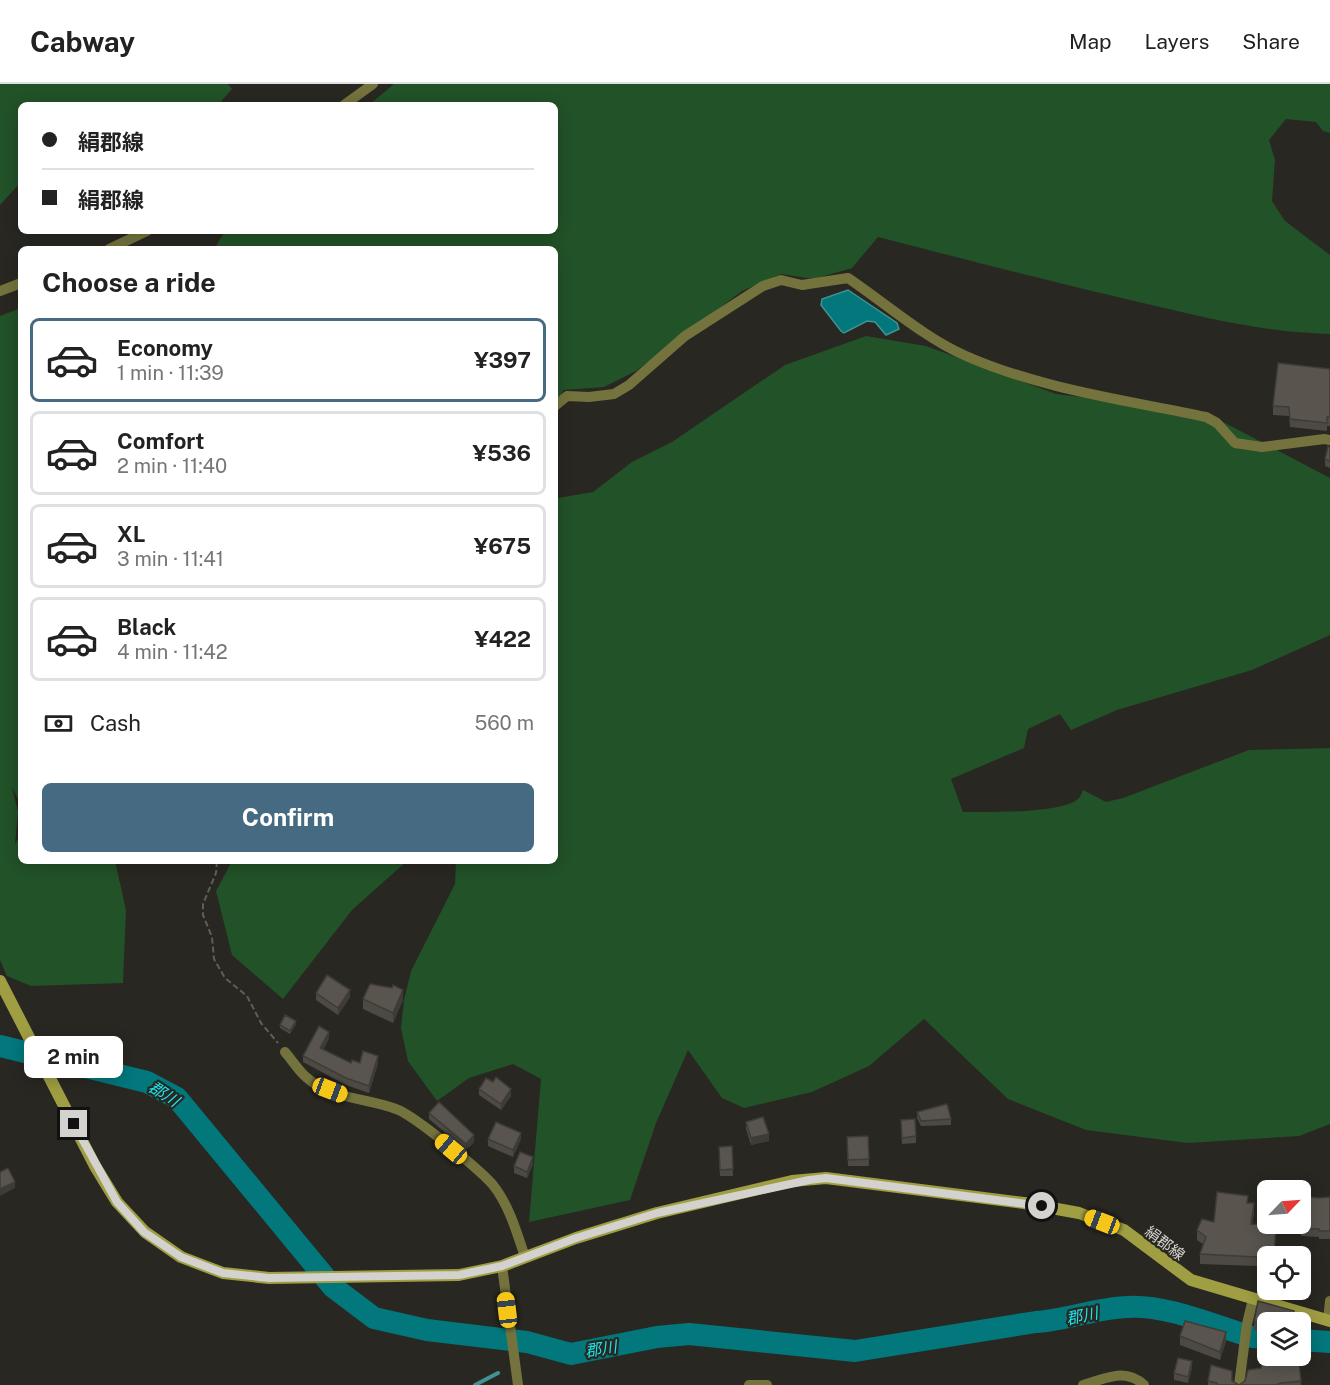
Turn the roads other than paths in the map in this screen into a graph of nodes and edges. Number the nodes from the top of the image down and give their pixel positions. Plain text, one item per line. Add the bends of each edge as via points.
1 (373, 84) edge
2 (348, 102) edge
3 (141, 234) edge
4 (115, 246) edge
5 (18, 284) edge
6 (0, 291) edge
7 (558, 404) edge
8 (1330, 440) edge
9 (0, 981) edge
10 (285, 1052) road end
11 (525, 1257) junction
12 (502, 1266) junction
13 (1253, 1299) junction
14 (1330, 1301) edge
15 (1329, 1321) edge
16 (518, 1385) edge
17 (749, 1385) edge
18 (767, 1385) edge
19 (1083, 1385) edge
20 (1144, 1385) edge
21 (1239, 1385) edge

1 - 2 street
3 - 4 street
5 - 6 street
7 - 8 street via 567,396 614,394 629,386 685,336 763,286 781,280 802,285 848,278 921,331 965,356 1030,379 1206,417 1235,443 1262,447
9 - 12 main road, 絹郡線 via 117,1202 144,1232 181,1257 223,1273 269,1278 459,1275
10 - 11 street via 306,1078 349,1098 396,1109 415,1119 467,1162 493,1186 512,1220
11 - 12 main road, 絹郡線
11 - 13 main road, 絹郡線 via 657,1213 792,1181 826,1178 1079,1213 1124,1230 1191,1280
12 - 16 street
13 - 15 main road, 絹郡線
13 - 21 street
14 - 15 street
17 - 18 street
19 - 20 street via 1118,1374 1136,1378

